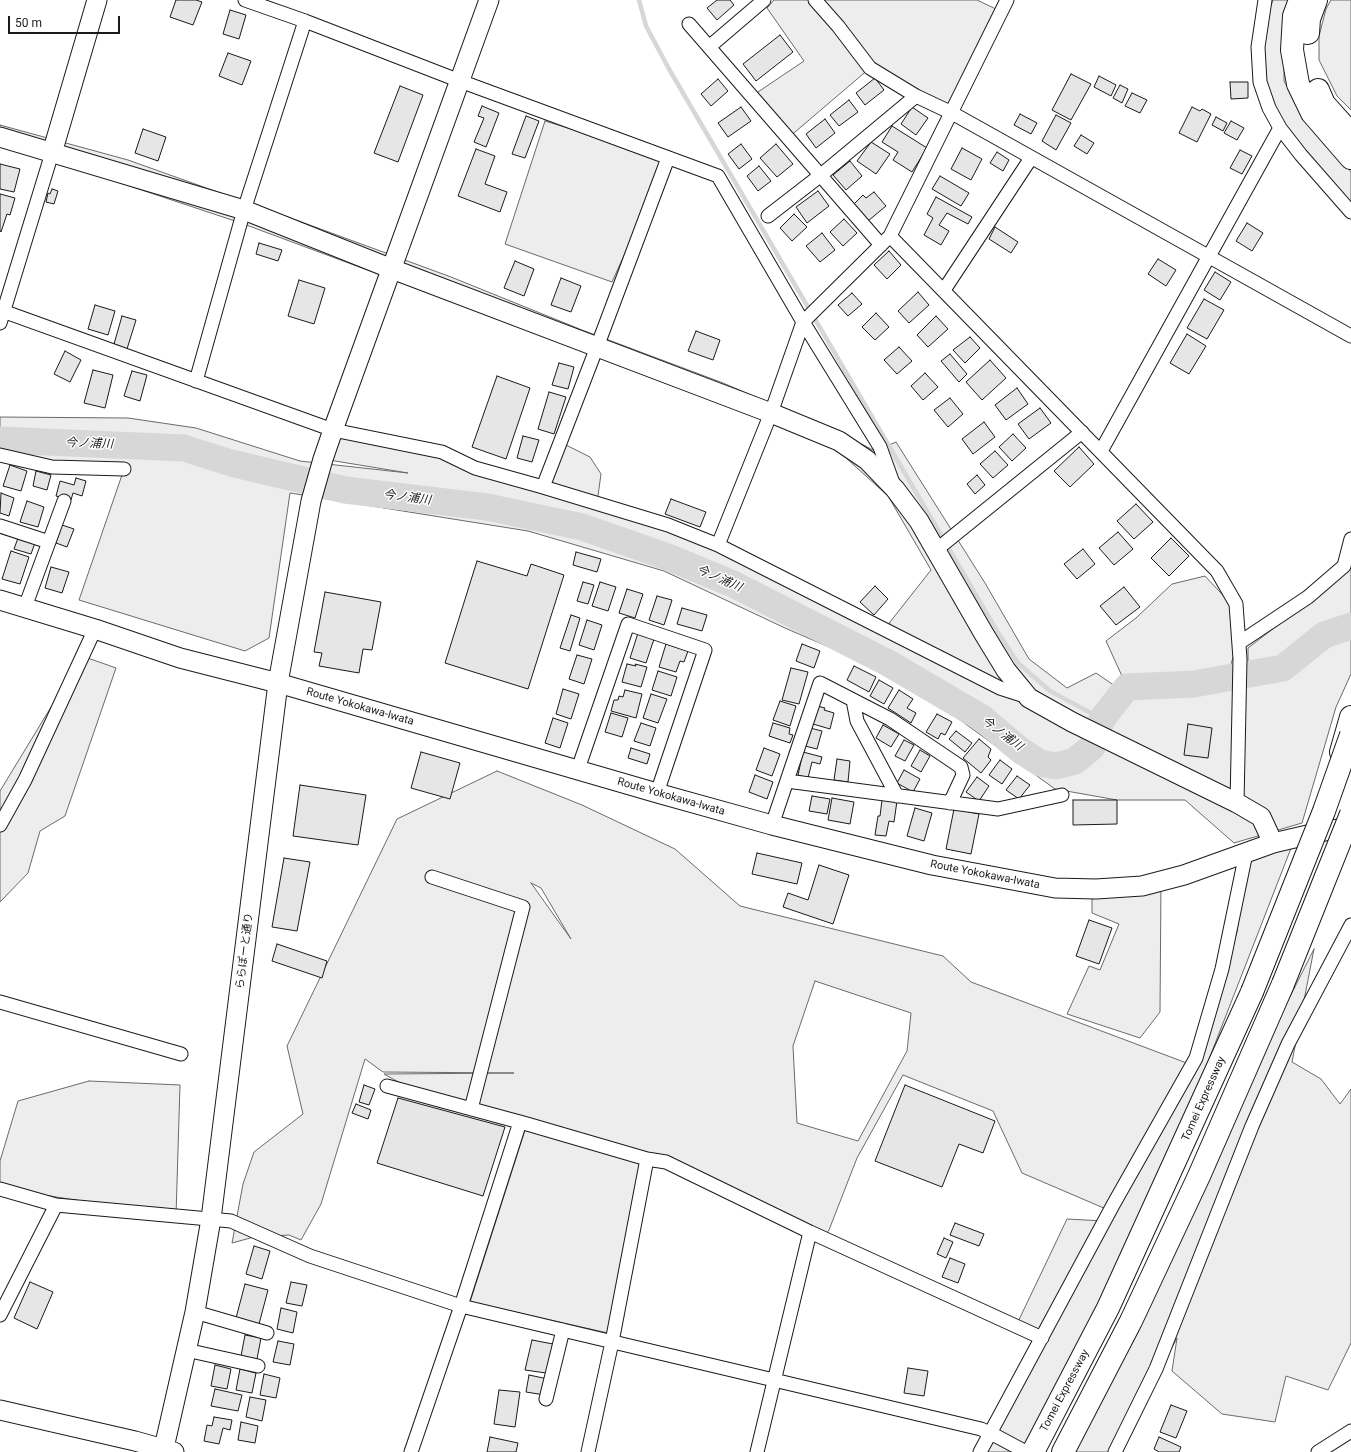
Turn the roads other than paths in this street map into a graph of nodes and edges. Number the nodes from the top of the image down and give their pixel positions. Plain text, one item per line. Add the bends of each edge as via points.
1 (97, 0) edge
2 (245, 0) edge
3 (489, 0) edge
4 (764, 0) edge
5 (815, 0) edge
6 (1007, 0) edge
7 (1265, 0) edge
8 (1300, 0) edge
9 (1316, 0) edge
10 (304, 21) junction
11 (689, 24) dead end
12 (709, 47) junction
13 (460, 81) junction
14 (916, 96) junction
15 (952, 113) junction
16 (1280, 128) junction
17 (1351, 131) edge
18 (0, 137) edge
19 (52, 153) junction
20 (668, 158) junction
21 (1031, 158) junction
22 (1351, 158) edge
23 (821, 175) junction
24 (244, 210) junction
25 (1351, 212) edge
26 (768, 216) dead end
27 (886, 240) junction
28 (1208, 257) junction
29 (392, 269) junction
30 (944, 290) junction
31 (1, 315) edge
32 (803, 322) junction
33 (1351, 336) edge
34 (597, 347) junction
35 (196, 381) junction
36 (771, 413) junction
37 (333, 430) junction
38 (1082, 432) junction
39 (1101, 451) junction
40 (0, 455) edge
41 (124, 469) dead end
42 (543, 487) junction
43 (895, 489) junction
44 (64, 501) dead end
45 (0, 526) edge
46 (1351, 539) edge
47 (49, 542) junction
48 (718, 545) junction
49 (936, 550) junction
50 (0, 600) edge
51 (25, 607) junction
52 (95, 629) junction
53 (1239, 643) junction
54 (278, 683) junction
55 (1029, 698) junction
56 (853, 700) junction
57 (1351, 717) edge
58 (1351, 735) edge
59 (578, 770) junction
60 (787, 781) junction
61 (657, 793) junction
62 (1062, 795) dead end
63 (897, 796) junction
64 (950, 803) junction
65 (1237, 803) junction
66 (1324, 811) junction
67 (1351, 814) edge
68 (0, 825) edge
69 (772, 826) junction
70 (1351, 828) edge
71 (1273, 843) junction
72 (1246, 853) junction
73 (432, 878) dead end
74 (1350, 929) edge
75 (0, 1002) edge
76 (181, 1054) dead end
77 (387, 1086) dead end
78 (471, 1109) junction
79 (520, 1122) junction
80 (647, 1159) junction
81 (0, 1189) edge
82 (56, 1205) junction
83 (211, 1219) junction
84 (810, 1232) junction
85 (461, 1306) junction
86 (195, 1312) junction
87 (0, 1315) edge
88 (563, 1330) junction
89 (267, 1333) dead end
90 (1042, 1338) junction
91 (612, 1342) junction
92 (186, 1350) junction
93 (258, 1366) dead end
94 (775, 1381) junction
95 (546, 1399) dead end
96 (0, 1410) edge
97 (1351, 1431) edge
98 (995, 1435) junction
99 (167, 1451) edge
100 (411, 1452) edge
101 (588, 1452) edge
102 (757, 1452) edge
103 (980, 1452) edge
104 (1026, 1452) edge
105 (1033, 1452) edge
106 (1063, 1452) edge
107 (1115, 1452) edge
108 (1318, 1452) edge

1 - 19 street
2 - 10 street
3 - 13 street, ららぽーと通り
4 - 12 street
5 - 14 street via 870,68
6 - 15 street
7 - 16 street via 1258,47 1260,82 1269,108
8 - 22 highway via 1294,16 1292,50 1298,84 1312,114
9 - 17 highway via 1309,19 1306,49 1312,79 1324,104 1343,126
10 - 13 street
10 - 24 street
11 - 12 street
12 - 23 street
13 - 20 street
13 - 29 street, ららぽーと通り
14 - 15 street
14 - 23 street
15 - 21 street
15 - 27 street
16 - 25 street
16 - 28 street
18 - 19 street
19 - 24 street
19 - 31 street
20 - 32 street via 718,176
20 - 34 street
21 - 28 street
21 - 30 street
23 - 26 street
23 - 27 street
24 - 29 street
24 - 35 street
27 - 30 street
27 - 32 street
28 - 33 street
28 - 39 street
29 - 34 street
29 - 37 street, ららぽーと通り
30 - 38 street
31 - 35 street
32 - 36 street
32 - 43 street via 880,447
34 - 36 street
34 - 42 street
35 - 37 street
36 - 43 street via 839,442 867,460
36 - 48 street
37 - 42 street via 442,452 475,468
37 - 54 street, ららぽーと通り via 311,502
38 - 39 street
38 - 49 street
39 - 53 street via 1217,570 1236,604
40 - 41 street via 52,467
42 - 48 street via 668,524
43 - 49 street via 919,521
44 - 47 street
45 - 47 street
46 - 53 street via 1344,566 1308,598
47 - 51 street
48 - 55 street via 1000,688
49 - 55 street via 1006,670
50 - 51 street, Route Yokokawa-Iwata
51 - 52 street, Route Yokokawa-Iwata
52 - 54 street, Route Yokokawa-Iwata via 180,658
52 - 68 street via 25,780
53 - 65 street
54 - 59 street, Route Yokokawa-Iwata
54 - 83 street, ららぽーと通り
55 - 65 street via 1072,722
56 - 60 street via 820,683
56 - 63 street via 858,721
56 - 64 street via 890,718 961,767 963,775
57 - 66 highway, bridge
58 - 66 highway, Tomei Expressway, bridge
59 - 61 street, Route Yokokawa-Iwata
59 - 61 street via 628,624 705,650
60 - 63 street
60 - 69 street
61 - 69 street, Route Yokokawa-Iwata
62 - 64 street via 998,809
63 - 64 street
65 - 71 street via 1261,817
66 - 105 highway, Tomei Expressway, bridge via 1252,992 1108,1308
67 - 106 highway, bridge via 1283,984 1202,1169 1131,1321
69 - 72 street, Route Yokokawa-Iwata via 932,865 1055,888 1142,886 1184,875
70 - 71 street, Route Yokokawa-Iwata via 1330,830
71 - 72 street, Route Yokokawa-Iwata
72 - 90 street via 1222,969 1196,1058
73 - 78 street via 523,907
74 - 107 street via 1288,1044 1252,1126 1156,1368
75 - 76 street
77 - 78 street
78 - 79 street
79 - 80 street
79 - 85 street
80 - 84 street via 666,1162
80 - 91 street
81 - 82 street
82 - 83 street
82 - 87 street
83 - 85 street via 231,1221 310,1256
83 - 86 street, ららぽーと通り
84 - 90 street
84 - 94 street
85 - 88 street
85 - 100 street
86 - 89 street
86 - 92 street, ららぽーと通り
88 - 91 street
88 - 95 street
90 - 98 street
91 - 94 street
91 - 101 street
92 - 93 street
92 - 99 street, ららぽーと通り
94 - 98 street via 981,1429
94 - 102 street
96 - 99 street via 135,1441
97 - 108 street
98 - 103 street
98 - 104 street

